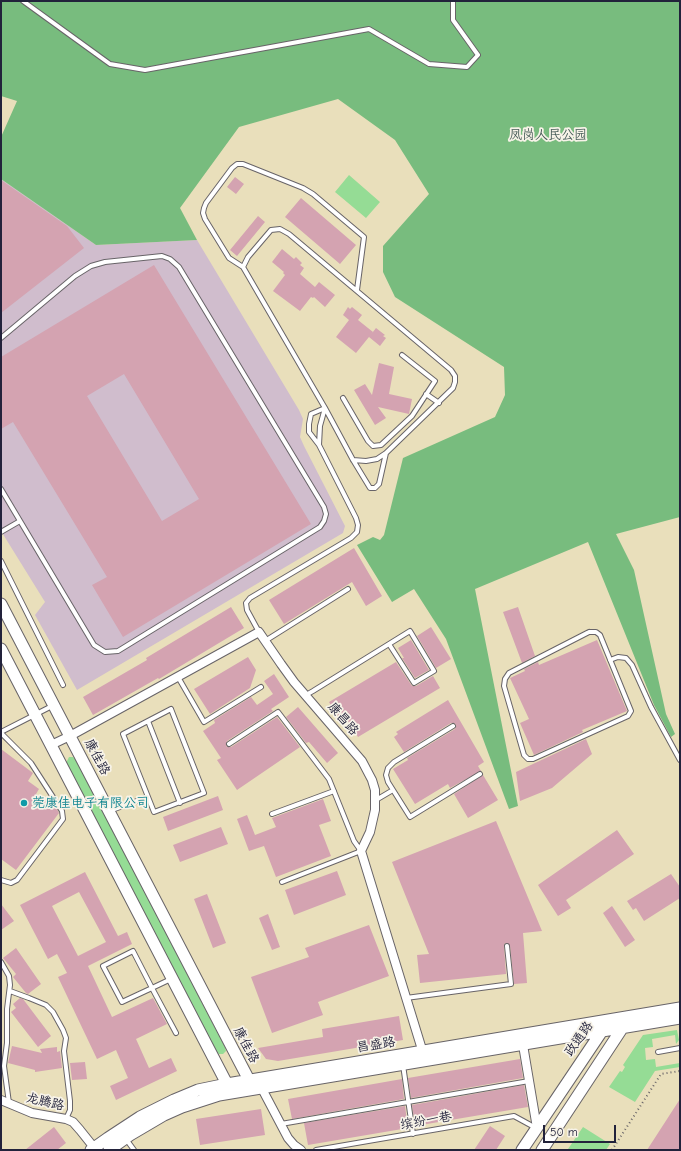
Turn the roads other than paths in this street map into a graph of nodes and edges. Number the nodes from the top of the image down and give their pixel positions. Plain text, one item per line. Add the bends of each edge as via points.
1 (23, 1) edge
2 (453, 1) edge
3 (243, 268) junction
4 (357, 290) junction
5 (1, 338) edge
6 (402, 354) dead end
7 (426, 394) junction
8 (343, 398) dead end
9 (439, 403) junction
10 (325, 408) junction
11 (319, 445) junction
12 (386, 453) junction
13 (353, 460) junction
14 (1, 489) edge
15 (20, 521) junction
16 (1, 532) edge
17 (1, 561) edge
18 (348, 589) dead end
19 (1, 604) edge
20 (259, 632) junction
21 (265, 641) junction
22 (389, 644) junction
23 (1, 649) edge
24 (610, 660) junction
25 (178, 677) junction
26 (63, 685) dead end
27 (261, 687) dead end
28 (306, 695) junction
29 (53, 705) junction
30 (35, 714) junction
31 (148, 721) junction
32 (453, 726) dead end
33 (1, 733) edge
34 (70, 736) junction
35 (229, 744) dead end
36 (51, 745) junction
37 (680, 760) edge
38 (480, 774) dead end
39 (393, 790) junction
40 (334, 791) junction
41 (148, 796) junction
42 (375, 800) junction
43 (180, 803) junction
44 (109, 811) junction
45 (272, 814) dead end
46 (361, 850) junction
47 (1, 880) edge
48 (282, 882) dead end
49 (507, 946) dead end
50 (1, 962) edge
51 (172, 979) junction
52 (152, 988) junction
53 (10, 991) junction
54 (406, 998) junction
55 (680, 1008) edge
56 (680, 1018) edge
57 (611, 1020) junction
58 (623, 1027) junction
59 (601, 1031) junction
60 (176, 1033) dead end
61 (522, 1039) junction
62 (680, 1048) edge
63 (658, 1052) dead end
64 (424, 1056) junction
65 (402, 1059) junction
66 (256, 1082) junction
67 (529, 1082) junction
68 (226, 1084) junction
69 (240, 1091) junction
70 (5, 1102) edge
71 (408, 1102) junction
72 (66, 1119) junction
73 (281, 1124) junction
74 (537, 1128) junction
75 (413, 1134) junction
76 (125, 1138) junction
77 (94, 1149) edge
78 (109, 1150) edge
79 (134, 1150) edge
80 (301, 1150) edge
81 (316, 1150) edge
82 (522, 1150) edge
83 (542, 1150) edge

1 - 2 lane via 110,64 144,70 369,29 429,64 467,67 478,56 453,20
3 - 4 lane via 248,256 267,233 280,229
3 - 4 lane via 229,258 203,213 206,203 237,164 243,164 303,188 364,237
3 - 10 lane
4 - 9 lane via 451,370 455,376 453,388
5 - 15 lane via 75,276 91,266 105,262 162,256 170,259 179,267 326,514 320,527 118,651 106,652 94,645
6 - 7 lane via 435,381
7 - 8 lane via 412,416 381,446 373,446 368,441
7 - 9 lane
9 - 12 lane
10 - 11 lane via 320,426
10 - 11 lane via 311,414 310,419 309,432
10 - 13 lane
11 - 20 lane via 356,518 356,532 351,538 250,598 246,603 247,610
12 - 13 lane via 376,459
12 - 13 lane via 379,484 374,488 370,488
14 - 15 lane
15 - 16 lane
17 - 26 lane
18 - 21 lane
19 - 29 street, 康佳路
20 - 21 street, 康昌路
20 - 25 street
21 - 28 street, 康昌路
22 - 22 lane via 414,683 434,671 410,631
22 - 28 lane
23 - 30 street
24 - 24 lane via 600,635 589,632 509,673 504,686 524,755 528,759 628,716 631,711
24 - 37 lane via 626,658 632,665
25 - 27 lane via 204,722
25 - 34 street
28 - 42 street, 康昌路 via 362,761 372,780
29 - 30 lane
29 - 34 street, 康佳路
30 - 33 lane
30 - 36 street
31 - 41 lane via 124,734
31 - 43 lane
31 - 43 lane via 171,709 204,793
32 - 39 lane via 388,768 386,776
33 - 47 lane via 31,763 62,811 63,819 17,880 10,883
34 - 36 street
34 - 44 street, 康佳路
35 - 40 lane via 278,712 329,779
36 - 51 street
38 - 39 lane via 410,817
39 - 42 lane
40 - 45 lane
40 - 46 lane via 354,841
41 - 43 lane via 154,812
41 - 44 lane
42 - 46 street, 康昌路 via 370,832
44 - 66 street, 康佳路
46 - 48 lane
46 - 54 street
49 - 54 lane via 510,984
50 - 53 lane via 9,976
51 - 52 lane
51 - 68 street
52 - 52 lane via 133,951 103,966 122,1002
52 - 60 lane
53 - 70 lane via 4,1066
53 - 72 lane via 46,1005 63,1030 66,1038 64,1051 70,1101
54 - 64 street
55 - 57 street, 昌盛路
56 - 58 street, 昌盛路
57 - 58 street, 政通路
57 - 59 street, 政通路
57 - 61 street, 昌盛路
58 - 59 street, 昌盛路
58 - 83 street
59 - 61 street, 昌盛路
59 - 74 street, 政通路
61 - 64 street, 昌盛路
61 - 67 street
62 - 63 lane
64 - 65 street, 昌盛路
65 - 66 street, 昌盛路
65 - 71 lane
66 - 68 street, 昌盛路
66 - 69 street, 康佳路
66 - 73 street
67 - 71 lane
67 - 74 street
68 - 69 street
68 - 77 street, 昌盛路 via 198,1090 174,1100 134,1120
69 - 76 street via 182,1107
70 - 72 street, 龙腾路 via 32,1113
71 - 73 lane
71 - 75 lane
72 - 77 street, 龙腾路 via 73,1122
73 - 80 street via 288,1138
74 - 75 lane, 缤纷一巷 via 514,1116
74 - 82 street, 政通路
75 - 81 lane, 缤纷一巷
76 - 78 street
76 - 79 lane

